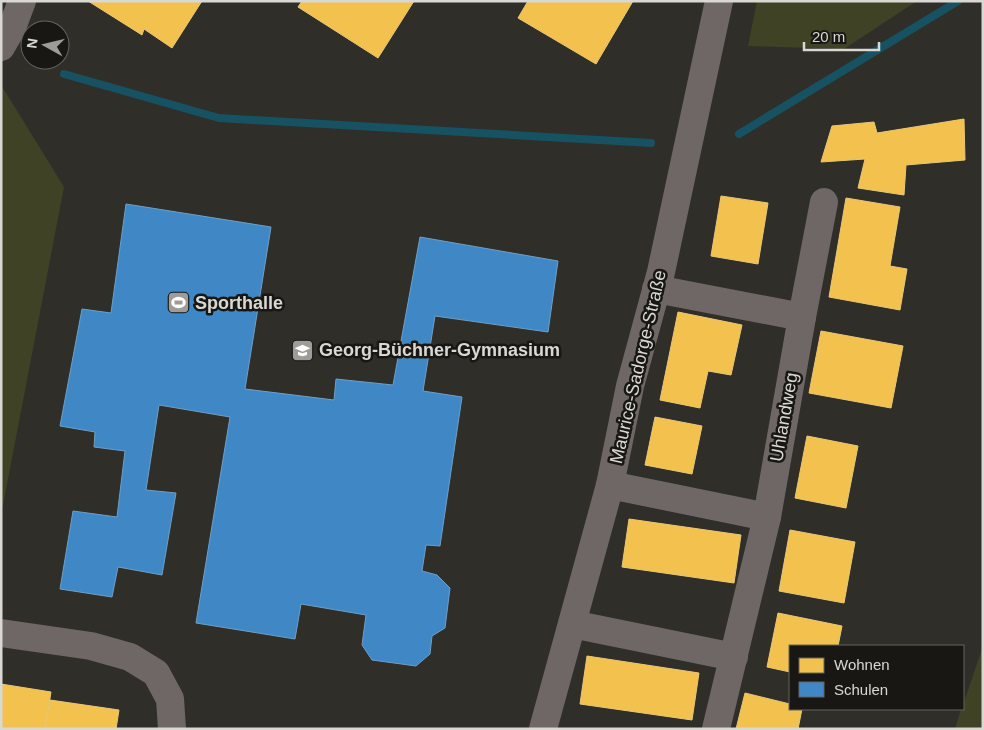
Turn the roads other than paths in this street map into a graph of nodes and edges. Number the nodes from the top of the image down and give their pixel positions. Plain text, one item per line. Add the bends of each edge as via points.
1 (22, 1) edge
2 (720, 1) edge
3 (1, 47) edge
4 (824, 202) dead end
5 (656, 289) junction
6 (802, 317) junction
7 (610, 485) junction
8 (767, 516) junction
9 (572, 624) junction
10 (1, 633) edge
11 (734, 657) junction
12 (172, 729) edge
13 (543, 729) edge
14 (716, 729) edge

1 - 3 street
2 - 5 street, Maurice-Sadorge-Straße
4 - 6 street, Uhlandweg
5 - 6 street
5 - 7 street, Maurice-Sadorge-Straße via 630,386
6 - 8 street, Uhlandweg
7 - 8 street
7 - 9 street, Maurice-Sadorge-Straße
8 - 11 street, Uhlandweg
9 - 11 street
9 - 13 street, Maurice-Sadorge-Straße
10 - 12 street via 91,646 130,657 156,673 170,699
11 - 14 street, Uhlandweg

